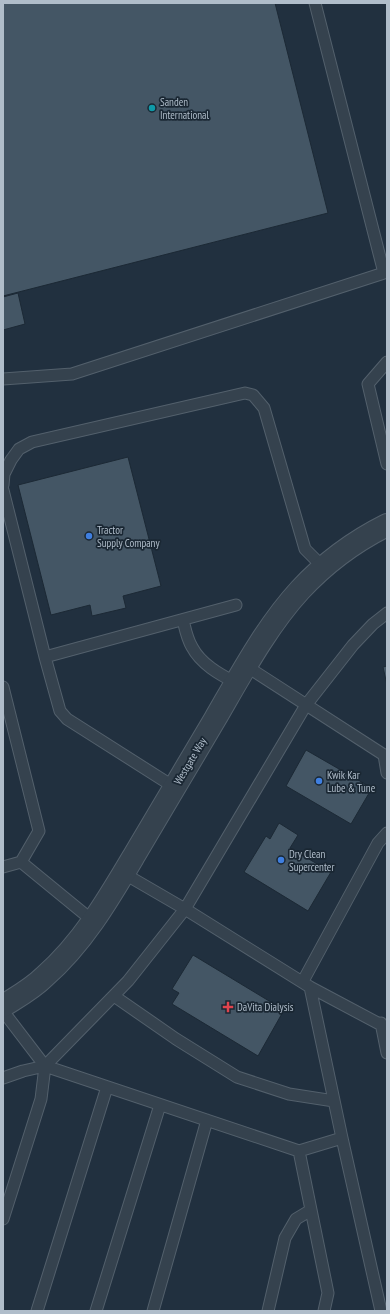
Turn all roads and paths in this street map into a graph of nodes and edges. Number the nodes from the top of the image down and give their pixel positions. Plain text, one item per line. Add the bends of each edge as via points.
1 (315, 3) edge
2 (387, 362) edge
3 (3, 379) edge
4 (387, 464) edge
5 (3, 485) edge
6 (3, 490) edge
7 (387, 524) edge
8 (323, 567) junction
9 (236, 605) dead end
10 (387, 613) edge
11 (183, 620) junction
12 (45, 657) junction
13 (241, 675) junction
14 (3, 687) edge
15 (306, 705) junction
16 (386, 755) edge
17 (387, 773) edge
18 (174, 787) junction
19 (387, 833) edge
20 (21, 862) junction
21 (3, 867) edge
22 (123, 873) junction
23 (186, 909) junction
24 (93, 921) junction
25 (306, 984) junction
26 (114, 996) junction
27 (3, 1006) edge
28 (3, 1011) edge
29 (384, 1026) edge
30 (387, 1053) edge
31 (45, 1066) junction
32 (3, 1078) edge
33 (107, 1087) junction
34 (334, 1102) junction
35 (160, 1105) junction
36 (207, 1120) junction
37 (342, 1138) junction
38 (299, 1151) junction
39 (311, 1210) junction
40 (3, 1220) edge
41 (37, 1311) edge
42 (96, 1311) edge
43 (153, 1311) edge
44 (268, 1311) edge
45 (324, 1311) edge
46 (381, 1311) edge

1 - 3 lane via 384,273 72,374
2 - 4 lane via 368,384
5 - 8 lane via 4,474 11,460 19,449 32,442 245,393 254,395 264,408 305,549
6 - 12 lane
7 - 8 street, Westgate Way
8 - 13 street, Westgate Way via 275,621
9 - 11 lane
10 - 15 lane via 353,645
11 - 12 lane
11 - 13 lane via 191,647 202,661 217,673
12 - 18 lane via 60,711
13 - 15 lane
13 - 18 street, Westgate Way
14 - 20 lane via 39,831
15 - 16 lane
15 - 23 lane
16 - 17 lane
18 - 22 street, Westgate Way
19 - 25 lane via 378,843
20 - 21 lane
20 - 24 lane
22 - 23 lane
22 - 24 street, Westgate Way
23 - 25 lane
23 - 26 lane
24 - 27 street, Westgate Way via 64,959 22,995
25 - 29 lane
25 - 34 lane
26 - 31 lane
26 - 34 lane via 237,1077 289,1094
28 - 31 lane
29 - 30 lane
31 - 32 lane
31 - 33 lane
31 - 40 lane via 41,1099
33 - 35 lane
33 - 41 lane
34 - 37 lane
35 - 36 lane
35 - 42 lane
36 - 38 lane
36 - 43 lane
37 - 38 lane
37 - 46 lane
38 - 39 lane
39 - 44 lane via 296,1219 285,1238
39 - 45 lane via 328,1293

